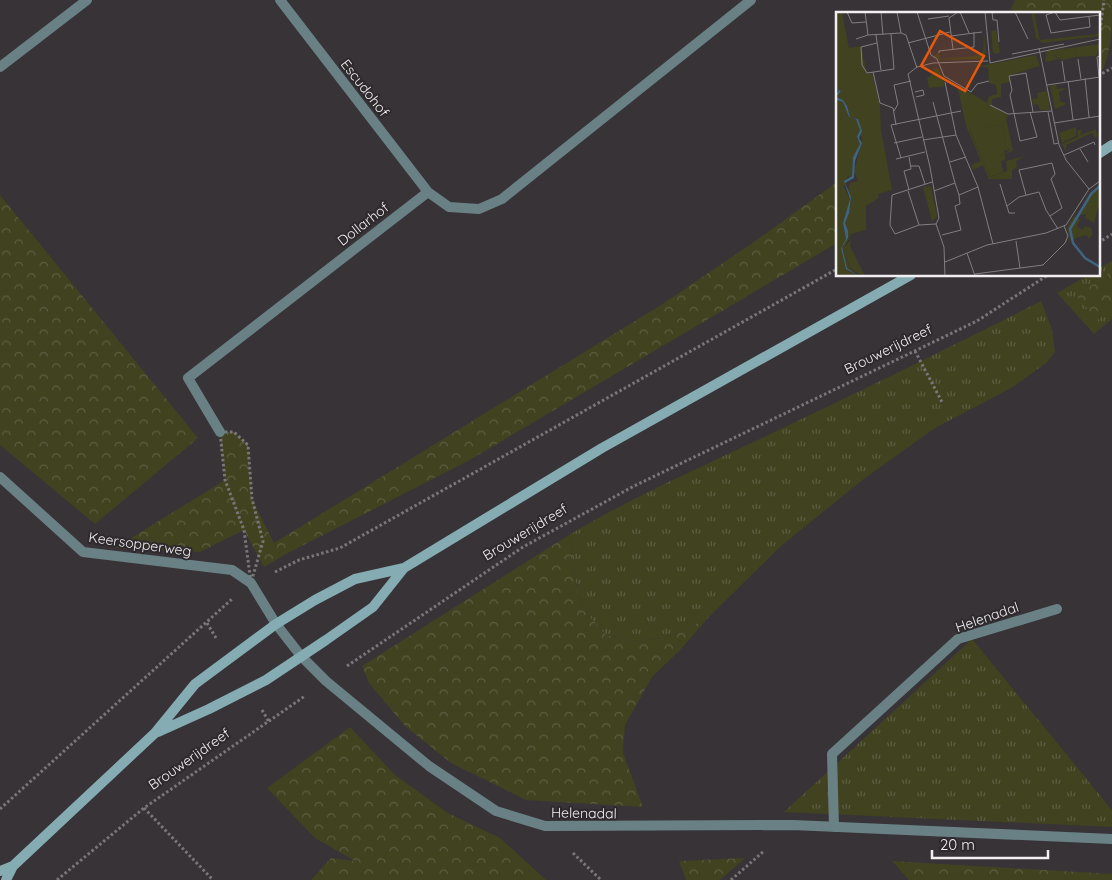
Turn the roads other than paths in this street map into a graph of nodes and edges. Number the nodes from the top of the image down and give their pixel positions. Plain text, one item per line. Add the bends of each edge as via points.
1 (87, 0) edge
2 (280, 0) edge
3 (751, 0) edge
4 (0, 67) edge
5 (428, 192) junction
6 (909, 276) edge
7 (220, 432) road end
8 (0, 477) edge
9 (404, 568) junction
10 (1057, 609) dead end
11 (276, 624) junction
12 (301, 656) junction
13 (155, 733) junction
14 (834, 827) junction
15 (1112, 839) edge
16 (13, 866) junction
17 (0, 871) edge
18 (6, 880) edge

1 - 4 street
2 - 5 street, Escudohof
3 - 5 street via 502,199 479,209 448,207
5 - 7 street, Dollarhof via 188,378
6 - 9 street, Brouwerijdreef via 602,448
8 - 11 street, Keersopperweg via 83,552 232,570 255,581
9 - 11 street, Brouwerijdreef via 355,579
9 - 12 street, Brouwerijdreef via 373,607
10 - 14 street, Helenadal via 958,639 832,754
11 - 12 street, Keersopperweg
11 - 13 street, Brouwerijdreef via 195,684
12 - 13 street, Brouwerijdreef via 266,680
12 - 14 street, Helenadal via 326,681 429,766 496,811 545,826
13 - 16 street, Brouwerijdreef
14 - 15 street, Helenadal
16 - 17 street, Brouwerijdreef
16 - 18 street, Brouwerijdreef

